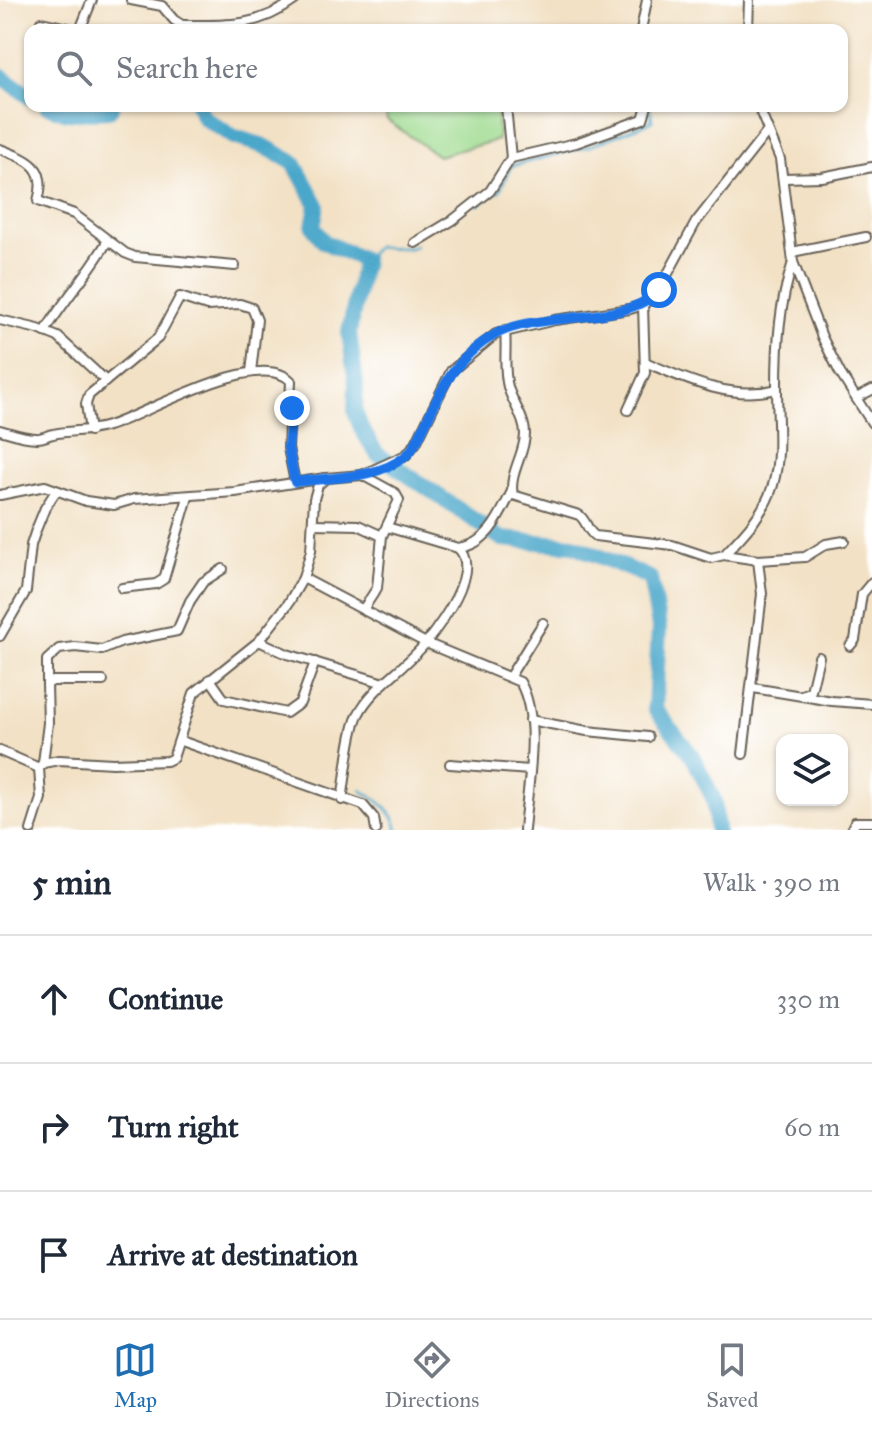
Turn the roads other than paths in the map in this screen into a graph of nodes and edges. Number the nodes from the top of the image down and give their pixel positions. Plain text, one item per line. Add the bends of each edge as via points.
1 (92, 0) edge
2 (133, 0) edge
3 (295, 0) edge
4 (647, 0) edge
5 (749, 0) edge
6 (41, 22) dead end
7 (50, 24) edge
8 (82, 24) edge
9 (180, 24) edge
10 (243, 24) edge
11 (642, 24) edge
12 (748, 24) edge
13 (507, 112) edge
14 (645, 112) edge
15 (760, 112) edge
16 (767, 132) junction
17 (0, 149) edge
18 (511, 158) junction
19 (872, 167) edge
20 (784, 178) junction
21 (866, 237) dead end
22 (108, 240) junction
23 (415, 243) dead end
24 (793, 257) junction
25 (235, 266) dead end
26 (643, 305) junction
27 (0, 320) edge
28 (505, 330) junction
29 (45, 332) junction
30 (645, 362) junction
31 (251, 372) junction
32 (106, 381) junction
33 (777, 389) junction
34 (872, 390) edge
35 (856, 398) junction
36 (628, 410) dead end
37 (872, 423) edge
38 (0, 430) edge
39 (90, 431) junction
40 (362, 475) junction
41 (326, 478) junction
42 (295, 482) junction
43 (56, 491) junction
44 (512, 491) junction
45 (0, 495) edge
46 (188, 497) junction
47 (313, 524) junction
48 (384, 532) junction
49 (844, 541) dead end
50 (458, 548) junction
51 (724, 555) junction
52 (758, 560) junction
53 (223, 569) dead end
54 (303, 578) junction
55 (872, 582) edge
56 (122, 588) dead end
57 (364, 608) junction
58 (543, 623) dead end
59 (0, 636) edge
60 (259, 641) junction
61 (426, 643) junction
62 (850, 646) dead end
63 (819, 657) dead end
64 (315, 662) junction
65 (510, 676) junction
66 (210, 679) junction
67 (103, 681) dead end
68 (384, 683) junction
69 (47, 684) junction
70 (753, 688) junction
71 (802, 695) junction
72 (872, 704) edge
73 (530, 720) junction
74 (648, 737) dead end
75 (181, 741) junction
76 (0, 751) edge
77 (743, 754) dead end
78 (450, 764) dead end
79 (41, 766) junction
80 (530, 770) junction
81 (342, 800) junction
82 (872, 822) edge
83 (31, 830) edge
84 (376, 830) edge
85 (524, 830) edge
86 (851, 830) edge

1 - 8 street
2 - 9 street via 162,6
3 - 10 street via 272,16
4 - 11 street
5 - 12 street
6 - 7 street
13 - 18 street
14 - 18 street via 643,119 576,143
15 - 16 street
16 - 20 street
16 - 26 street via 696,222 659,290
17 - 22 street via 40,172 38,201 74,214
18 - 23 street via 490,191
19 - 20 street
20 - 24 street
21 - 24 street
22 - 25 street via 135,257
22 - 29 street
24 - 33 street via 780,310
24 - 35 street via 822,337
26 - 28 street
26 - 30 street
27 - 29 street
28 - 40 street via 451,371 406,455
28 - 44 street via 506,376 525,430
29 - 32 street via 58,337
30 - 33 street via 730,392
30 - 36 street
31 - 32 street via 257,320 252,308 207,306 183,297 158,338
31 - 39 street
31 - 42 street via 277,372 291,381 288,448
32 - 39 street via 86,399
33 - 51 street via 780,452 772,487 757,519
34 - 35 street
35 - 37 street
38 - 39 street via 35,438
40 - 41 street
40 - 48 street via 398,497
41 - 42 street
41 - 47 street via 315,492
42 - 46 street
43 - 45 street via 45,486
43 - 46 street via 114,505
43 - 59 street via 31,545 26,591
44 - 50 street via 490,531
44 - 51 street via 518,498 579,515 595,536 672,545 711,558
46 - 56 street via 164,579
47 - 48 street via 358,525
47 - 54 street
48 - 50 street
48 - 57 street via 377,588
49 - 52 street via 793,560
50 - 61 street via 465,558 464,580
51 - 52 street
52 - 70 street via 762,594
53 - 69 street via 203,582 177,631 102,650 59,649 47,660
54 - 57 street
54 - 60 street
55 - 62 street via 862,594
57 - 61 street
58 - 65 street
60 - 64 street
60 - 66 street
61 - 65 street
61 - 68 street
63 - 71 street via 811,691
64 - 66 street via 300,703 286,713 224,699
64 - 68 street
65 - 73 street via 523,686
66 - 75 street via 194,693
67 - 69 street
68 - 81 street via 356,719
69 - 79 street
70 - 71 street
70 - 77 street
71 - 72 street
73 - 74 street
73 - 80 street
75 - 79 street via 167,761 59,760
75 - 81 street
76 - 79 street
78 - 80 street
79 - 83 street via 41,798
80 - 85 street
81 - 84 street via 363,805
82 - 86 street via 855,822

